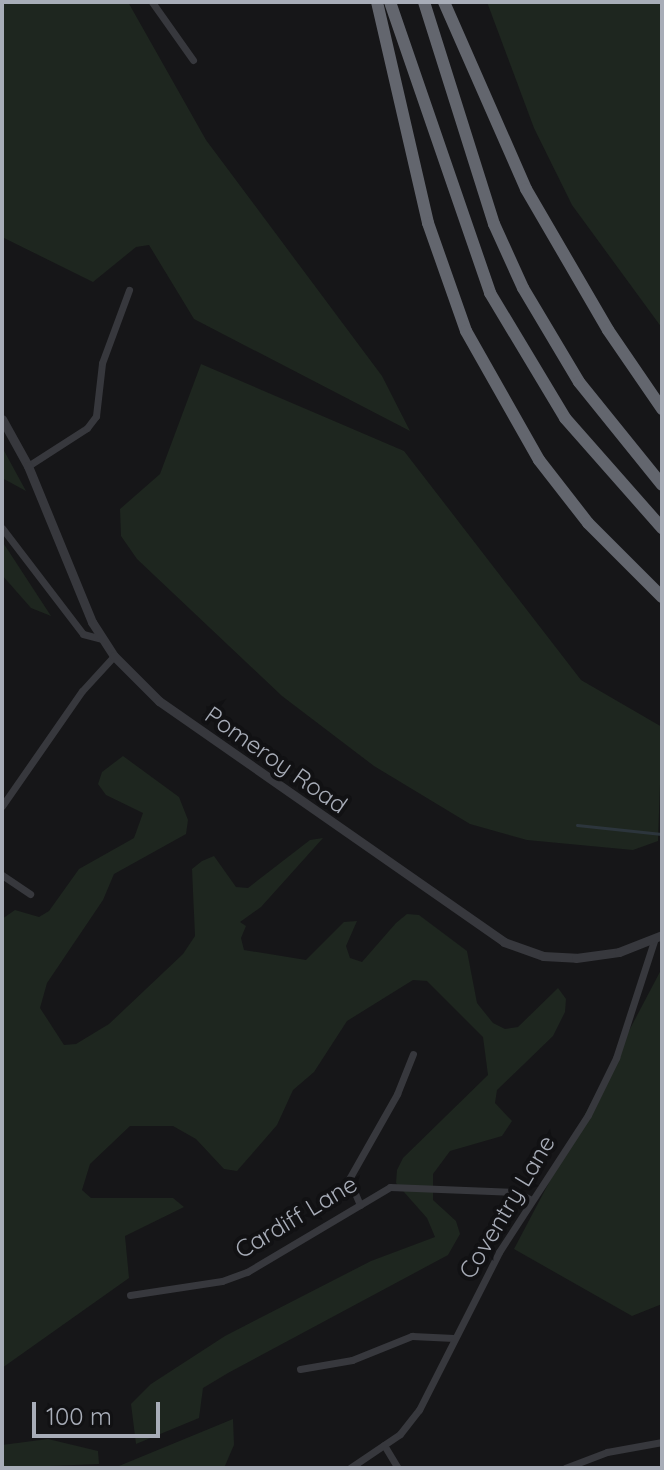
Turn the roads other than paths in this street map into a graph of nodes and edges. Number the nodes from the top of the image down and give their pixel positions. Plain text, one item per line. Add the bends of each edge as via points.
1 (152, 2) edge
2 (377, 2) edge
3 (390, 2) edge
4 (424, 2) edge
5 (444, 2) edge
6 (193, 60) dead end
7 (129, 290) dead end
8 (662, 409) edge
9 (2, 419) edge
10 (28, 466) junction
11 (662, 485) edge
12 (2, 528) edge
13 (662, 528) edge
14 (662, 597) edge
15 (102, 639) junction
16 (114, 656) junction
17 (2, 806) edge
18 (2, 875) edge
19 (30, 894) dead end
20 (659, 936) edge
21 (413, 1054) dead end
22 (530, 1199) junction
23 (360, 1205) junction
24 (130, 1295) dead end
25 (454, 1338) junction
26 (300, 1369) dead end
27 (662, 1442) edge
28 (384, 1445) junction
29 (350, 1468) edge
30 (398, 1468) edge
31 (565, 1468) edge

1 - 6 street
2 - 14 highway via 428,223 477,355 539,460 588,523
3 - 13 highway via 490,293 565,418
4 - 11 highway via 494,224 523,288 579,382
5 - 8 highway via 526,189
7 - 10 street via 102,363 96,416 87,428
9 - 10 street, Pomeroy Road
10 - 15 street, Pomeroy Road via 80,598
12 - 15 street via 83,634
15 - 16 street, Pomeroy Road
16 - 17 street via 82,691
16 - 20 street, Pomeroy Road via 159,701 494,937 527,952 576,958 619,952
18 - 19 street
20 - 22 street, Coventry Lane via 616,1058 588,1115
21 - 23 street via 349,1179
22 - 23 street, Cardiff Lane via 516,1192 411,1185 390,1187
22 - 25 street, Coventry Lane
23 - 24 street, Cardiff Lane via 247,1272 222,1281
25 - 26 street via 412,1336 352,1360
25 - 28 street, Coventry Lane via 419,1410
27 - 31 street via 607,1452
28 - 29 street, Coventry Lane
28 - 30 street

